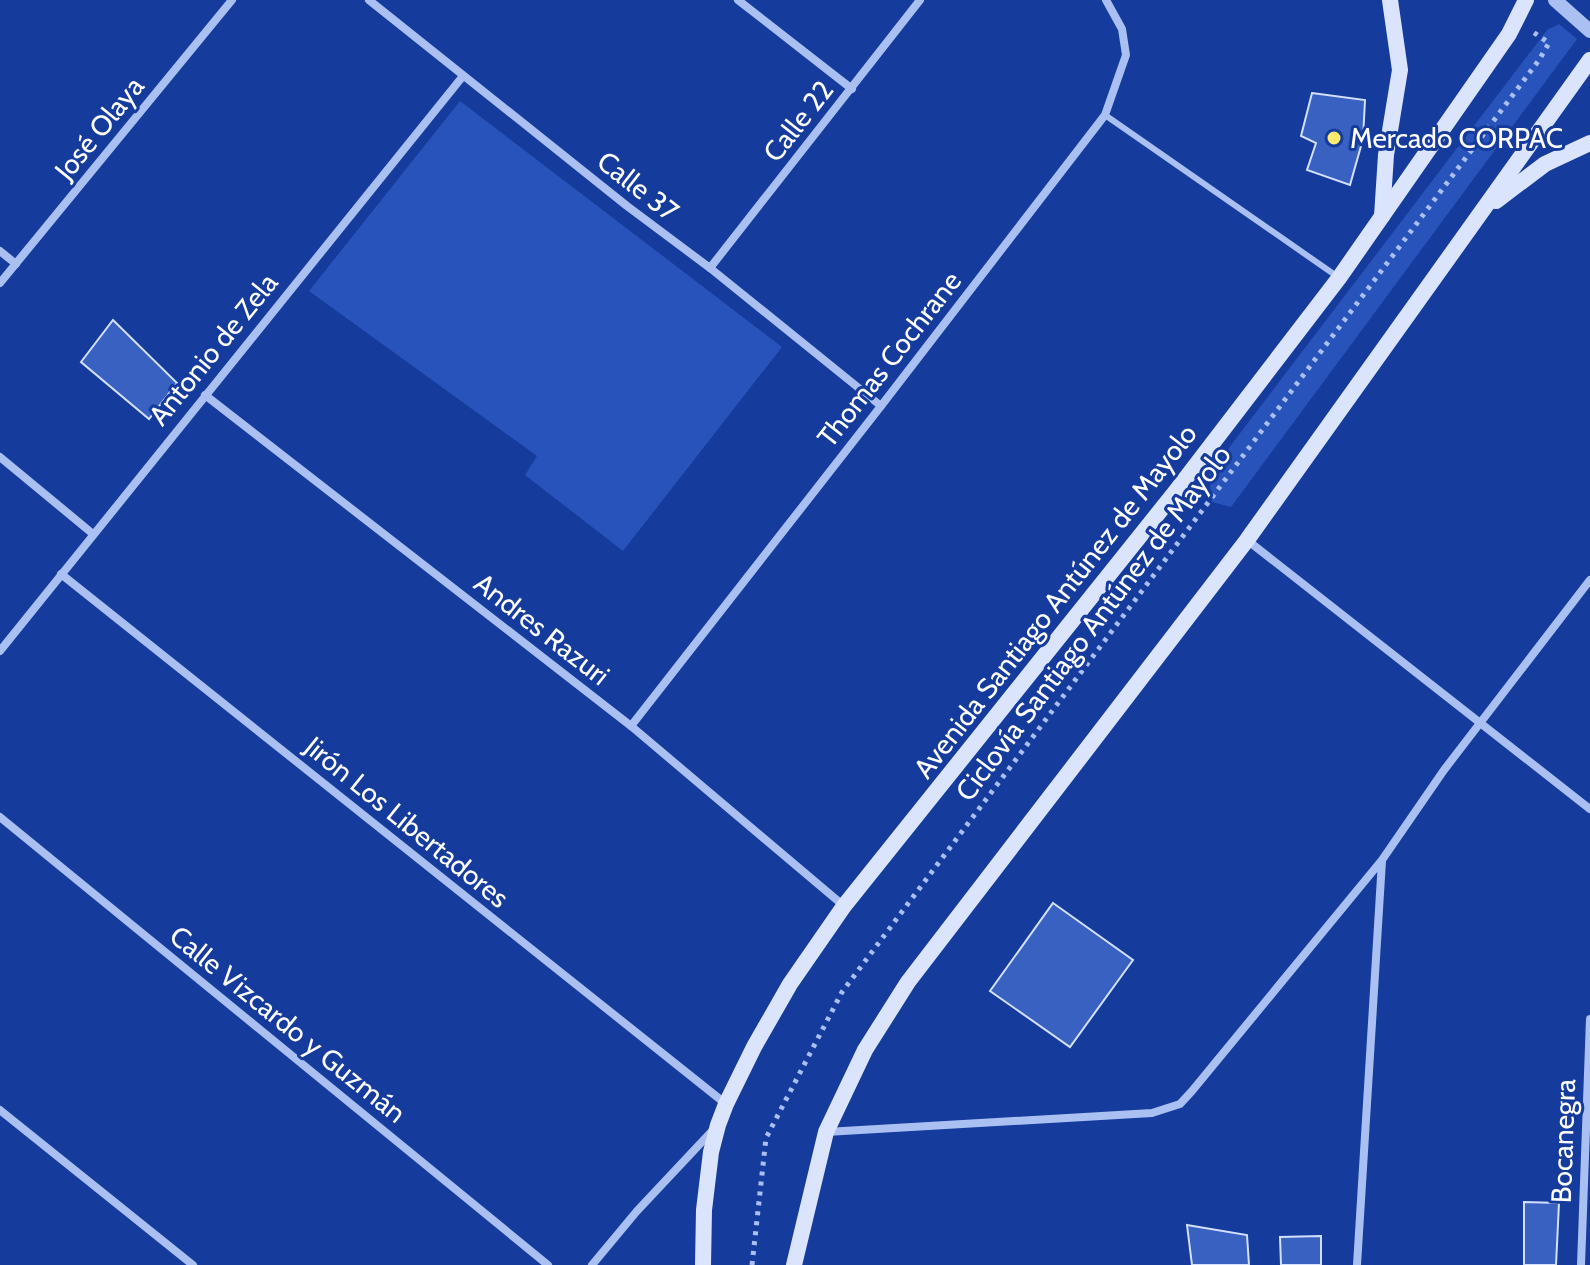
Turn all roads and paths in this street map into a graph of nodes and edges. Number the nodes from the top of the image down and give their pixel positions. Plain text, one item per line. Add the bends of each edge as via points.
1 (232, 0) edge
2 (369, 0) edge
3 (738, 0) edge
4 (920, 0) edge
5 (1106, 0) edge
6 (1390, 0) edge
7 (1526, 0) edge
8 (1555, 0) edge
9 (1590, 31) edge
10 (1549, 43) dead end
11 (1590, 60) edge
12 (463, 76) junction
13 (852, 89) junction
14 (1105, 115) junction
15 (1590, 143) edge
16 (1482, 212) junction
17 (1382, 216) junction
18 (0, 251) edge
19 (16, 264) junction
20 (710, 268) junction
21 (1339, 278) junction
22 (0, 283) edge
23 (205, 395) junction
24 (881, 406) junction
25 (0, 457) edge
26 (93, 534) junction
27 (1247, 540) junction
28 (61, 574) junction
29 (1590, 580) edge
30 (0, 651) edge
31 (1481, 722) junction
32 (631, 726) junction
33 (1590, 809) edge
34 (0, 817) edge
35 (1382, 860) junction
36 (844, 906) junction
37 (1590, 1019) edge
38 (726, 1104) junction
39 (0, 1110) edge
40 (718, 1125) junction
41 (826, 1132) junction
42 (193, 1265) edge
43 (548, 1265) edge
44 (592, 1265) edge
45 (703, 1265) edge
46 (752, 1265) edge
47 (794, 1265) edge
48 (1357, 1265) edge
49 (1581, 1265) edge

1 - 19 street, José Olaya
2 - 12 street, Calle 37
3 - 13 street
4 - 13 street, Calle 22
5 - 14 street, Thomas Cochrane via 1122,29 1126,55
6 - 17 main road via 1400,70
7 - 17 main road, Avenida Santiago Antúnez de Mayolo via 1509,34
8 - 9 street
10 - 46 path, Ciclovía Santiago Antúnez de Mayolo via 842,992 766,1138
11 - 16 main road
12 - 20 street, Calle 37
12 - 23 street, Antonio de Zela
13 - 20 street, Calle 22
14 - 21 lane
14 - 24 street, Thomas Cochrane
15 - 16 main road via 1545,164
16 - 27 main road
17 - 21 main road, Avenida Santiago Antúnez de Mayolo
18 - 19 street
19 - 22 street, José Olaya
20 - 24 street, Calle 37
21 - 36 main road, Avenida Santiago Antúnez de Mayolo via 1167,504
23 - 26 street, Antonio de Zela
23 - 32 street, Andres Razuri
24 - 32 street, Thomas Cochrane
25 - 26 street
26 - 28 street, Antonio de Zela
27 - 31 street
27 - 41 main road via 908,982 865,1050
28 - 30 street, Antonio de Zela
28 - 38 street, Jirón Los Libertadores
29 - 31 street
31 - 33 street
31 - 35 street
32 - 36 street, Andres Razuri
34 - 43 street, Calle Vizcardo y Guzmán
35 - 41 street via 1180,1104 1152,1113
35 - 48 street
36 - 38 main road, Avenida Santiago Antúnez de Mayolo via 790,984
37 - 49 street, Bocanegra
38 - 40 main road, Avenida Santiago Antúnez de Mayolo
39 - 42 street
40 - 44 street
40 - 45 main road, Avenida Santiago Antúnez de Mayolo via 704,1210
41 - 47 main road

